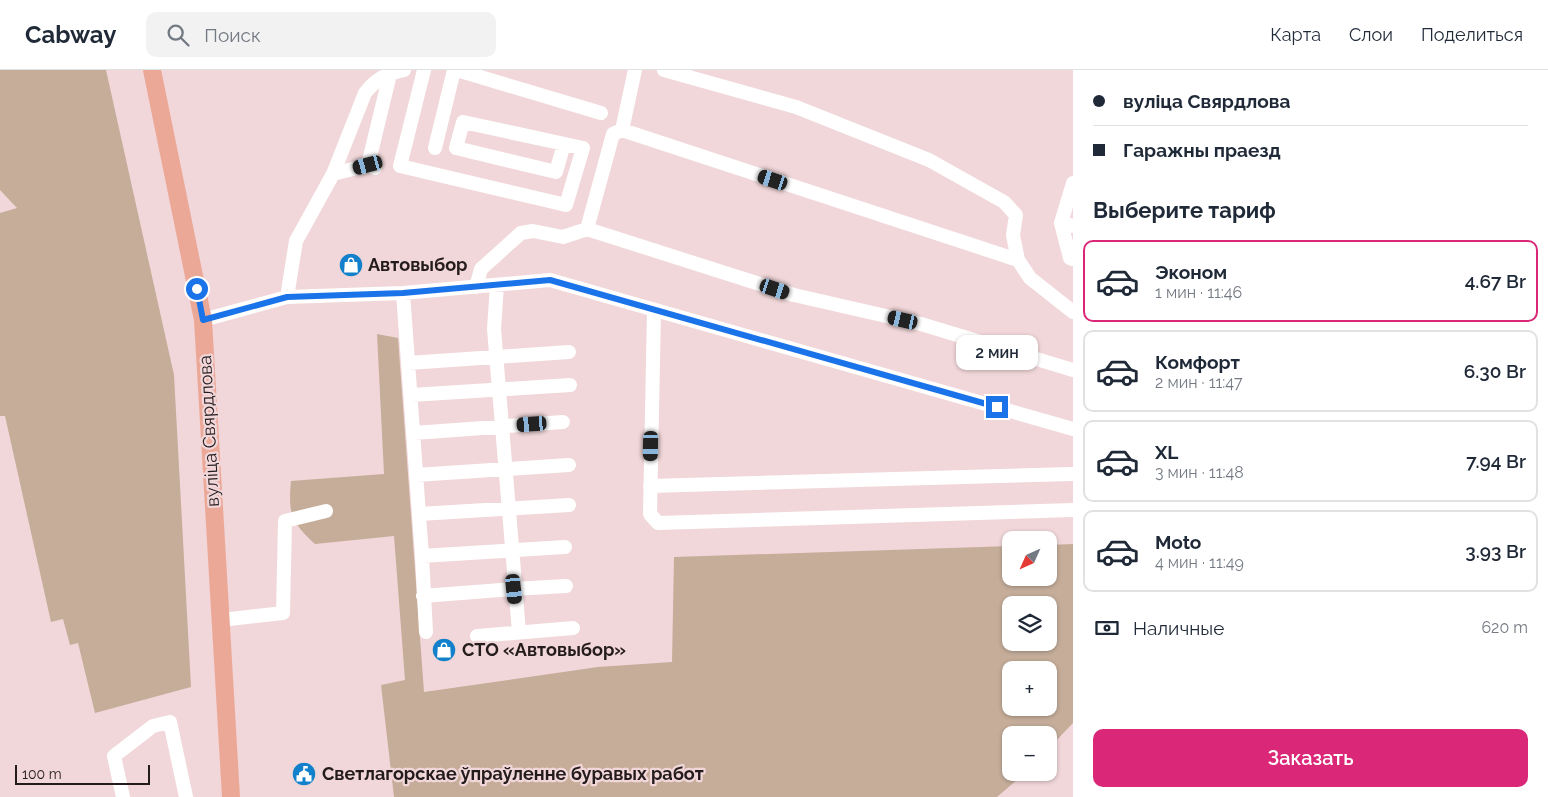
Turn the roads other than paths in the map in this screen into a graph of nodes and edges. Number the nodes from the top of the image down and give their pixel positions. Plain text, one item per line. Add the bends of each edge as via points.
1 (152, 70) edge
2 (424, 70) edge
3 (456, 70) edge
4 (635, 70) edge
5 (664, 70) edge
6 (395, 71) edge
7 (601, 113) dead end
8 (442, 118) junction
9 (463, 122) junction
10 (622, 130) junction
11 (564, 144) junction
12 (435, 148) dead end
13 (333, 174) junction
14 (1072, 189) edge
15 (1067, 224) edge
16 (586, 230) junction
17 (1073, 259) edge
18 (1018, 260) junction
19 (497, 285) junction
20 (476, 286) junction
21 (403, 293) junction
22 (287, 297) junction
23 (654, 310) junction
24 (1073, 312) edge
25 (203, 320) junction
26 (569, 352) dead end
27 (496, 357) junction
28 (408, 362) junction
29 (1073, 370) edge
30 (570, 385) dead end
31 (499, 389) junction
32 (411, 394) junction
33 (563, 422) dead end
34 (502, 427) junction
35 (1073, 429) edge
36 (414, 433) junction
37 (569, 465) dead end
38 (505, 469) junction
39 (1073, 474) edge
40 (416, 475) junction
41 (650, 486) junction
42 (570, 505) dead end
43 (508, 509) junction
44 (326, 510) dead end
45 (1073, 510) edge
46 (419, 514) junction
47 (564, 547) dead end
48 (511, 551) junction
49 (422, 556) junction
50 (566, 586) dead end
51 (514, 589) junction
52 (423, 596) junction
53 (220, 620) junction
54 (573, 628) dead end
55 (426, 632) dead end
56 (518, 632) junction
57 (477, 636) dead end
58 (123, 797) edge
59 (186, 797) edge
60 (231, 797) edge

1 - 25 main road, вуліца Свярдлова
2 - 11 lane via 400,166 566,205 583,148
3 - 7 lane
3 - 8 lane
4 - 10 lane
5 - 18 lane via 796,107 929,160 1004,202 1016,215 1013,235
6 - 13 lane via 374,81 365,92
6 - 13 lane via 372,166
8 - 9 lane
8 - 12 lane
9 - 11 lane
9 - 11 lane via 456,148 556,172
10 - 16 lane via 612,134
10 - 18 lane
13 - 22 lane via 296,241
14 - 15 lane
15 - 17 lane via 1070,258
16 - 20 lane via 564,237 533,231 521,233 481,269
16 - 29 lane via 794,295 921,324
18 - 24 lane via 1030,278
19 - 20 lane
19 - 23 lane via 550,280
19 - 27 lane
20 - 21 lane
21 - 22 lane
21 - 28 lane
22 - 25 lane
23 - 35 lane
23 - 41 lane
25 - 53 main road, вуліца Свярдлова
26 - 27 lane
27 - 28 lane
27 - 31 lane
28 - 32 lane
30 - 31 lane
31 - 32 lane
31 - 34 lane
32 - 36 lane
33 - 34 lane
34 - 36 lane
34 - 38 lane
36 - 40 lane
37 - 38 lane
38 - 40 lane
38 - 43 lane
39 - 41 lane
40 - 46 lane
41 - 45 lane via 650,514 658,523
42 - 43 lane
43 - 46 lane
43 - 48 lane
44 - 53 lane via 285,521 283,614
46 - 49 lane
47 - 48 lane
48 - 49 lane
48 - 51 lane
49 - 52 lane
50 - 51 lane
51 - 52 lane
51 - 56 lane
52 - 55 lane
53 - 60 main road, вуліца Свярдлова
54 - 56 lane
56 - 57 lane
58 - 59 lane via 114,756 153,726 170,722

